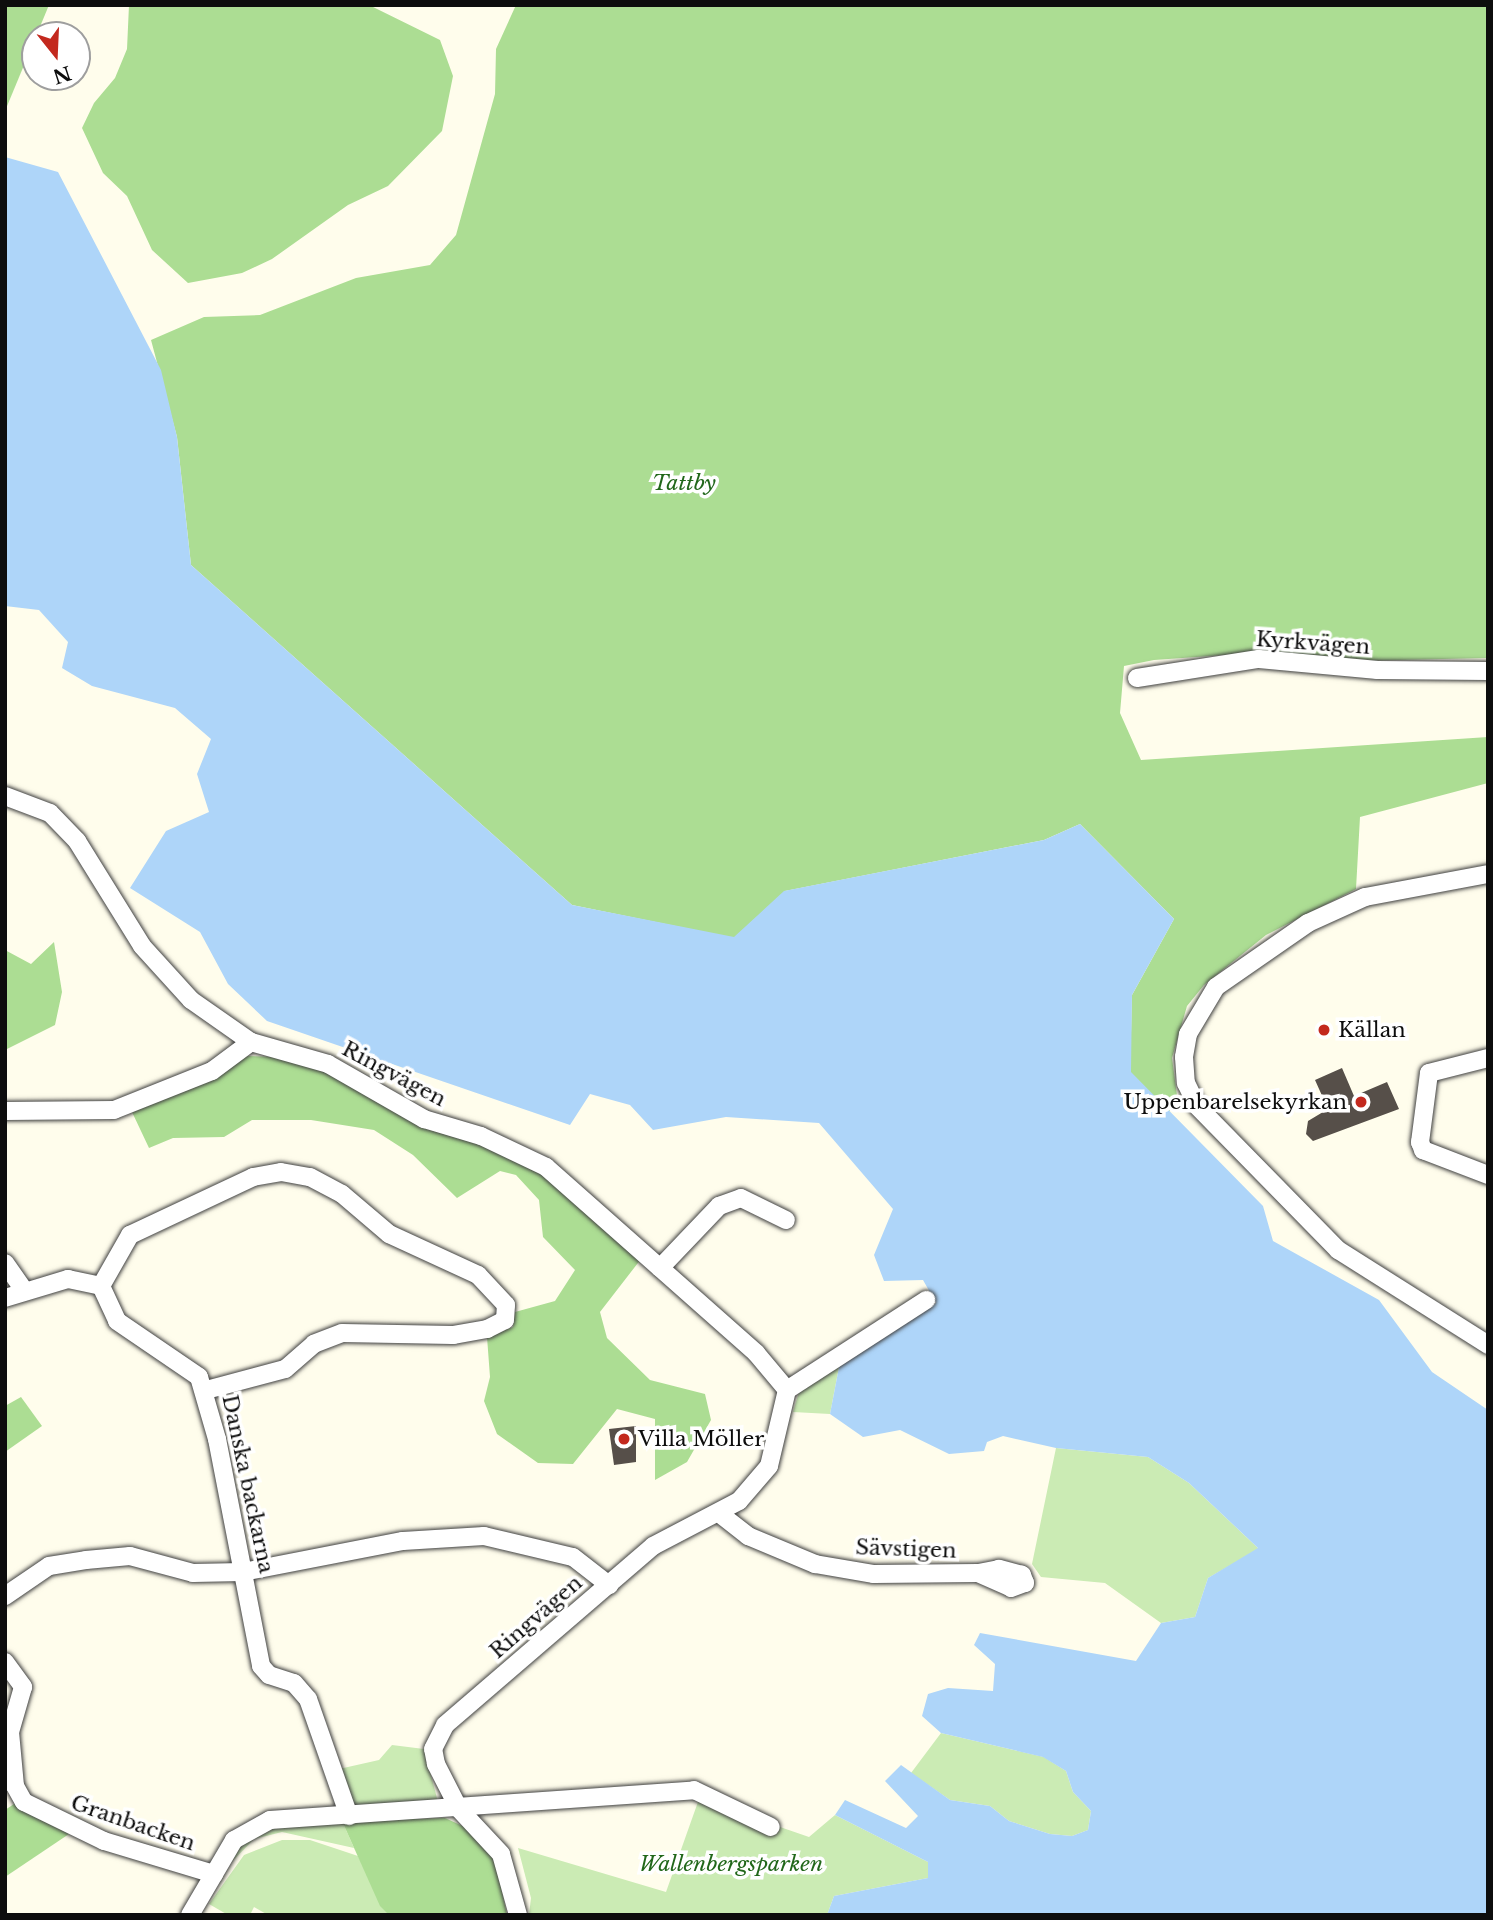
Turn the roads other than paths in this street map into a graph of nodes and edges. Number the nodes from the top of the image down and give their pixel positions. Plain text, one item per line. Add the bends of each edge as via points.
1 (1488, 671) edge
2 (1137, 678) dead end
3 (5, 796) edge
4 (1488, 874) edge
5 (251, 1042) junction
6 (1488, 1058) edge
7 (5, 1111) edge
8 (1488, 1175) edge
9 (786, 1220) dead end
10 (5, 1263) edge
11 (660, 1268) junction
12 (101, 1286) junction
13 (23, 1289) junction
14 (5, 1298) edge
15 (926, 1300) dead end
16 (1488, 1345) edge
17 (206, 1390) junction
18 (787, 1390) junction
19 (720, 1514) junction
20 (243, 1572) junction
21 (978, 1573) dead end
22 (609, 1585) junction
23 (5, 1596) edge
24 (5, 1662) edge
25 (459, 1809) junction
26 (349, 1815) junction
27 (771, 1827) dead end
28 (214, 1874) junction
29 (190, 1915) edge
30 (518, 1915) edge

1 - 2 street, Kyrkvägen via 1377,670 1259,659
3 - 5 street, Ringvägen via 50,813 77,841 106,892 165,974
4 - 16 street via 1365,897 1308,923 1238,969 1216,987 1188,1034 1186,1083 1198,1106 1338,1250
5 - 7 street via 212,1071 114,1110
5 - 11 street, Ringvägen via 328,1064 424,1119 481,1136 546,1167
6 - 8 street via 1429,1073 1420,1142 1423,1150
9 - 11 street via 741,1198 719,1206
10 - 13 street
11 - 18 street, Ringvägen via 756,1353
12 - 13 street via 68,1279
12 - 17 street, Danska backarna via 117,1321 199,1377
12 - 17 street via 130,1235 253,1177 281,1171 310,1177 342,1194 389,1234 478,1275 506,1305 505,1320 486,1329 442,1335 342,1333 314,1344 285,1369
13 - 14 street
15 - 18 street
17 - 20 street, Danska backarna
18 - 19 street, Ringvägen via 769,1466 754,1488
19 - 21 street, Sävstigen via 748,1536 815,1564 874,1574
19 - 22 street, Ringvägen via 653,1546
20 - 22 street via 403,1541 484,1536 573,1557
20 - 23 street via 193,1573 130,1556 86,1560 49,1566
20 - 26 street, Danska backarna via 261,1666 270,1675 294,1683 308,1699
22 - 25 street, Ringvägen via 445,1725 433,1749
24 - 28 street, Granbacken via 23,1687 10,1732 15,1786 24,1802 104,1841
25 - 26 street
25 - 27 street via 694,1790
25 - 30 street, Ringvägen via 501,1854
26 - 28 street via 270,1820 251,1827 234,1840
28 - 29 street

